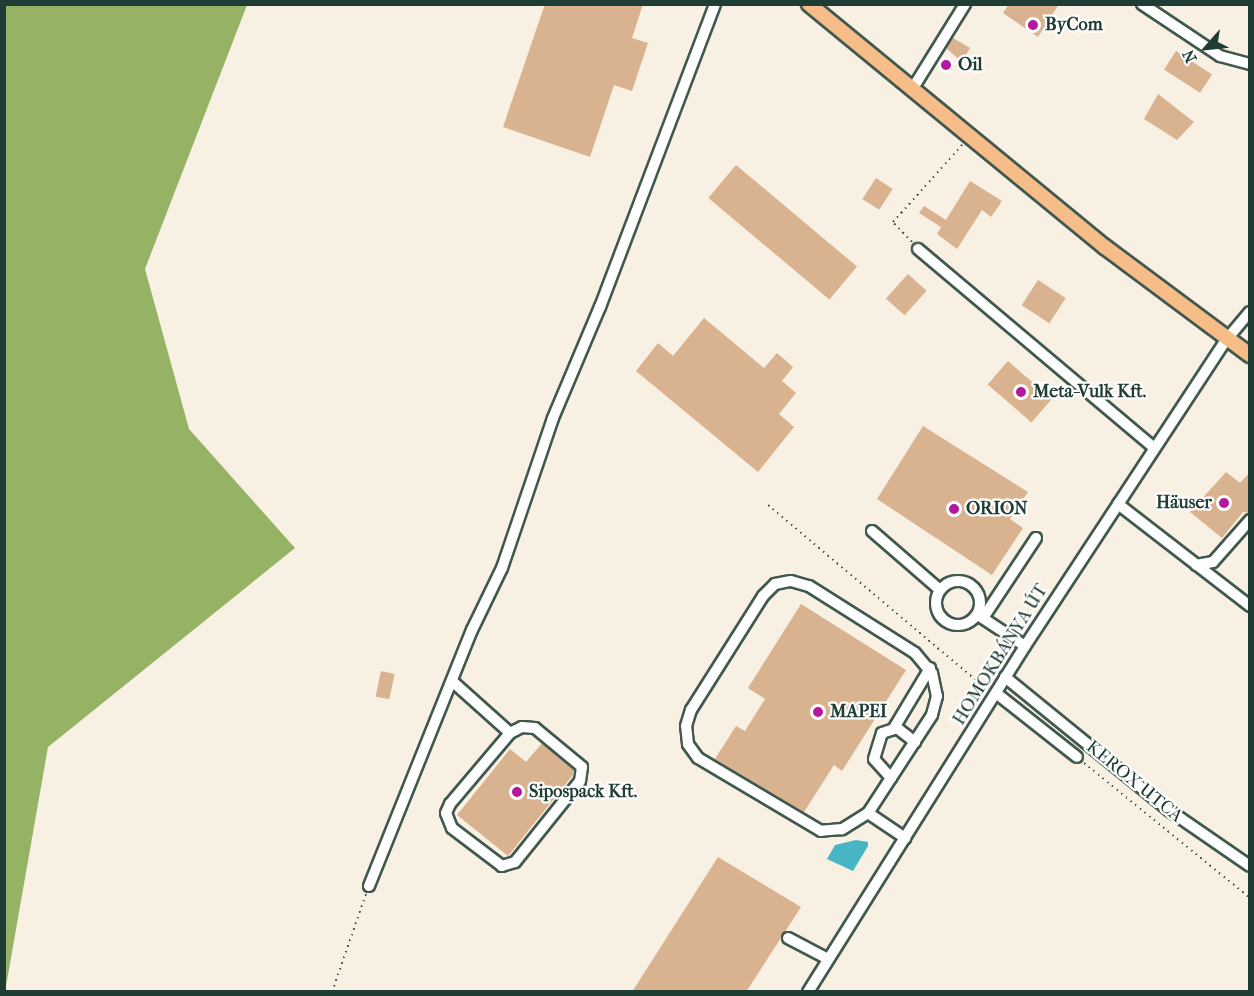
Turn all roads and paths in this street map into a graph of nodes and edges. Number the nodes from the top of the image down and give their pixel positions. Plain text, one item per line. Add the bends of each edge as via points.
1 (715, 4) edge
2 (809, 4) edge
3 (965, 4) edge
4 (1142, 4) edge
5 (1250, 64) edge
6 (913, 88) junction
7 (969, 134) junction
8 (918, 249) joint
9 (1250, 312) edge
10 (1227, 339) junction
11 (1250, 355) edge
12 (1154, 448) junction
13 (1118, 504) junction
14 (768, 505) dead end
15 (1250, 520) edge
16 (872, 531) dead end
17 (1036, 538) dead end
18 (1196, 565) junction
19 (940, 590) junction
20 (1250, 606) edge
21 (980, 616) junction
22 (1025, 646) junction
23 (930, 668) junction
24 (1005, 677) junction
25 (452, 681) junction
26 (995, 694) junction
27 (894, 728) junction
28 (510, 734) junction
29 (915, 742) junction
30 (1077, 757) joint
31 (891, 778) junction
32 (868, 813) junction
33 (905, 838) junction
34 (1244, 858) edge
35 (1250, 866) edge
36 (369, 886) joint
37 (1250, 898) edge
38 (788, 938) dead end
39 (828, 959) junction
40 (332, 992) edge
41 (808, 992) edge

1 - 25 street via 600,307 553,418 502,568
2 - 6 main road
3 - 6 street
4 - 5 street via 1235,63
6 - 7 main road
7 - 8 path via 893,222
7 - 10 main road via 1106,247
8 - 12 street
9 - 10 street, HOMOKBÁNYA ÚT
10 - 11 main road
10 - 12 street, HOMOKBÁNYA ÚT
12 - 13 street, HOMOKBÁNYA ÚT
13 - 18 street
13 - 22 street, HOMOKBÁNYA ÚT
14 - 26 path
15 - 18 street via 1213,562
16 - 19 street
17 - 21 street
18 - 20 street
19 - 21 street via 956,582 969,584 980,601
19 - 21 street via 936,606 947,623 961,625
21 - 22 street
22 - 24 street, HOMOKBÁNYA ÚT
23 - 27 street
23 - 29 street via 937,687 936,705
23 - 32 street via 915,653 809,586 783,582 763,596 691,710 686,734 698,758 808,826 834,831
24 - 26 street, HOMOKBÁNYA ÚT
24 - 34 street via 1170,811
25 - 28 street
25 - 36 street
26 - 30 street, KEROX UTCA
26 - 33 street, HOMOKBÁNYA ÚT
27 - 29 street
27 - 31 street via 882,734 874,751 878,766
28 - 28 street via 522,727 535,728 579,761 583,772 515,862 502,866 452,828 446,813
29 - 31 street
30 - 37 path, KEROX UTCA
31 - 32 street
32 - 33 street
33 - 39 street, HOMOKBÁNYA ÚT
34 - 35 street
36 - 40 path
38 - 39 street
39 - 41 street, HOMOKBÁNYA ÚT

